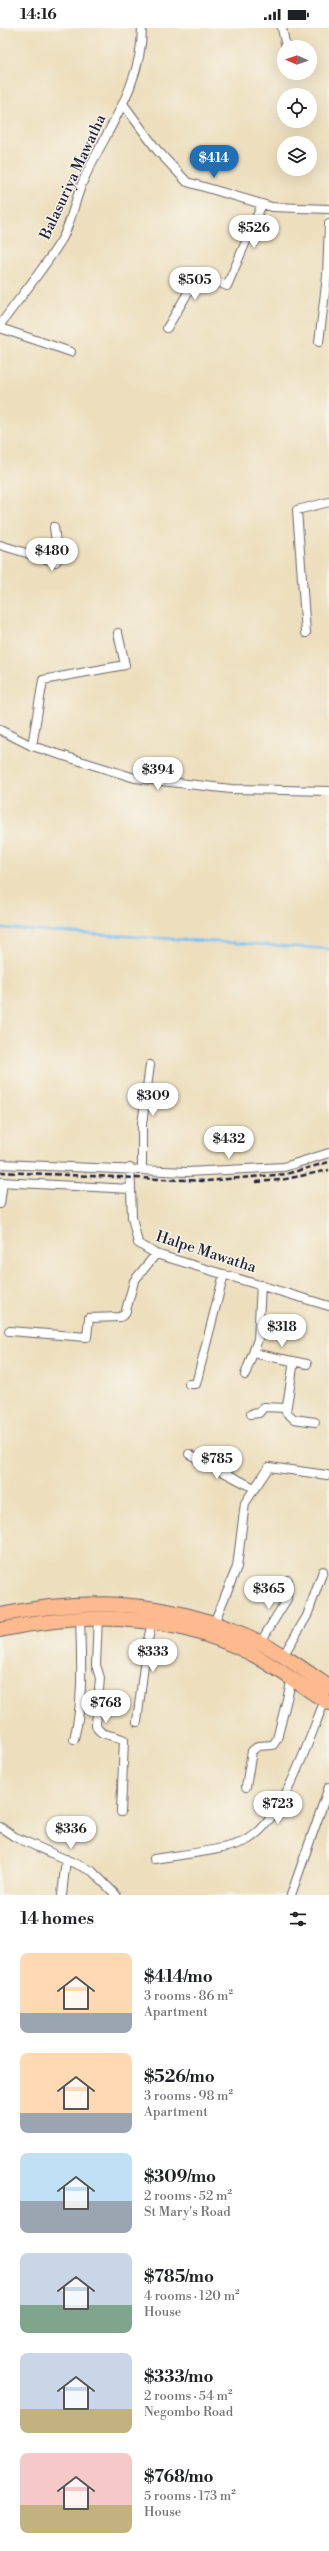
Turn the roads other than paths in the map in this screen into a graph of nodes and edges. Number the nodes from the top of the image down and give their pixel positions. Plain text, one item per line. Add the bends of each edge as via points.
1 (142, 28) edge
2 (282, 28) edge
3 (285, 40) edge
4 (124, 105) junction
5 (262, 204) junction
6 (329, 209) edge
7 (329, 224) edge
8 (0, 326) edge
9 (167, 328) dead end
10 (319, 342) dead end
11 (71, 352) dead end
12 (329, 502) edge
13 (54, 527) dead end
14 (0, 545) edge
15 (118, 633) dead end
16 (306, 633) dead end
17 (0, 730) edge
18 (32, 746) junction
19 (329, 791) edge
20 (150, 1065) dead end
21 (329, 1153) edge
22 (0, 1164) edge
23 (130, 1168) junction
24 (142, 1169) junction
25 (1, 1182) edge
26 (131, 1189) junction
27 (0, 1204) edge
28 (156, 1254) junction
29 (224, 1274) junction
30 (261, 1285) junction
31 (329, 1306) edge
32 (9, 1331) dead end
33 (253, 1353) junction
34 (294, 1361) junction
35 (307, 1364) dead end
36 (245, 1375) dead end
37 (189, 1384) dead end
38 (286, 1408) junction
39 (251, 1414) dead end
40 (315, 1422) dead end
41 (189, 1454) dead end
42 (327, 1475) dead end
43 (254, 1488) junction
44 (323, 1571) dead end
45 (288, 1580) dead end
46 (0, 1615) edge
47 (80, 1617) junction
48 (98, 1617) junction
49 (152, 1622) junction
50 (214, 1623) junction
51 (0, 1630) edge
52 (260, 1643) junction
53 (283, 1656) junction
54 (299, 1667) junction
55 (292, 1679) junction
56 (328, 1697) edge
57 (137, 1722) dead end
58 (74, 1739) dead end
59 (246, 1787) dead end
60 (329, 1787) edge
61 (121, 1812) dead end
62 (0, 1827) edge
63 (66, 1859) junction
64 (154, 1859) dead end
65 (62, 1895) edge
66 (116, 1895) edge
67 (291, 1895) edge

1 - 4 street, Balasuriya Mawatha via 142,45 136,72
2 - 3 street
4 - 5 street via 157,150 187,182
4 - 8 street, Balasuriya Mawatha via 83,180 62,238
5 - 6 street via 272,207
5 - 9 street via 227,286 199,274
7 - 10 street via 327,276
8 - 11 street
12 - 16 street via 297,510
13 - 14 street via 58,558 56,562
15 - 18 street via 125,665 42,680
17 - 18 street
18 - 19 street via 135,778 231,788
20 - 24 street via 142,1124
21 - 24 street via 284,1167 187,1172
22 - 23 street
23 - 24 street
23 - 26 street
25 - 26 street
25 - 27 street
26 - 28 street, Halpe Mawatha via 132,1217 138,1243
28 - 29 street, Halpe Mawatha
28 - 32 street via 134,1281 125,1314 120,1317 89,1318 87,1337
29 - 30 street, Halpe Mawatha
29 - 37 street via 196,1384
30 - 31 street, Halpe Mawatha
30 - 33 street via 258,1339
33 - 34 street
33 - 36 street
34 - 35 street
34 - 38 street
38 - 39 street via 264,1407 259,1413
38 - 40 street via 286,1412 294,1419
41 - 43 street
42 - 43 street via 269,1467
43 - 50 street via 245,1503 237,1567
44 - 53 street via 307,1616
45 - 52 street via 287,1599
46 - 50 highway via 61,1604 102,1603 160,1609 192,1615
47 - 48 highway
47 - 51 highway
47 - 58 street via 81,1680 78,1723
48 - 49 highway
48 - 61 street via 96,1665 100,1678 96,1725 97,1731 102,1734 118,1736 124,1740
49 - 55 highway via 181,1627 221,1641 251,1654
49 - 57 street
50 - 52 highway
52 - 53 highway
53 - 54 highway
54 - 55 highway
54 - 56 highway
55 - 56 highway
55 - 59 street via 277,1739 274,1745 258,1746 252,1751
56 - 64 street via 289,1787 270,1819 249,1839
60 - 67 street
62 - 63 street via 15,1837
63 - 65 street
63 - 66 street via 92,1870

